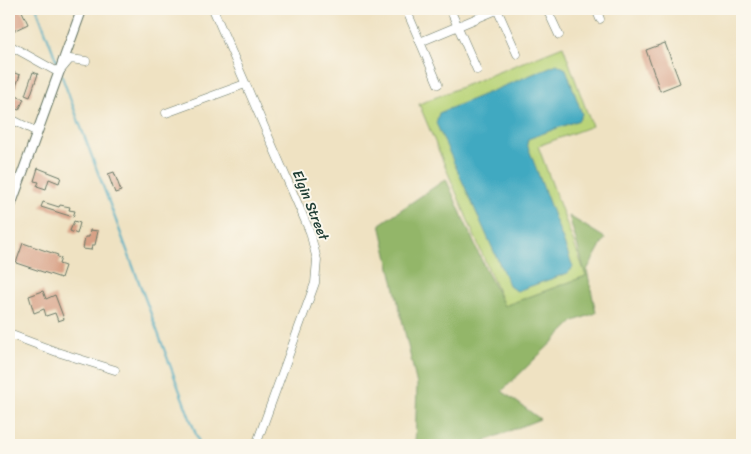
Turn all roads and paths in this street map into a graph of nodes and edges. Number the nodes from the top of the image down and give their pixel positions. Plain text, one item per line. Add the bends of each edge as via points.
1 (82, 9) edge
2 (213, 9) edge
3 (406, 9) edge
4 (450, 9) edge
5 (498, 9) edge
6 (547, 9) edge
7 (596, 9) edge
8 (600, 19) dead end
9 (458, 26) junction
10 (559, 35) dead end
11 (420, 42) junction
12 (9, 45) edge
13 (517, 54) dead end
14 (86, 62) dead end
15 (477, 70) dead end
16 (60, 71) junction
17 (245, 84) junction
18 (438, 84) dead end
19 (166, 114) dead end
20 (9, 118) edge
21 (38, 132) junction
22 (12, 193) edge
23 (9, 210) edge
24 (9, 334) edge
25 (115, 370) dead end
26 (256, 445) edge

1 - 16 street
2 - 17 street, Elgin Street
3 - 11 street
4 - 9 street
5 - 9 street
5 - 13 street
6 - 10 street
7 - 8 street
9 - 11 street
9 - 15 street
11 - 18 street
12 - 16 street
14 - 16 street via 70,59
16 - 21 street
17 - 19 street
17 - 26 street, Elgin Street via 310,232 317,260 315,283
20 - 21 street
21 - 22 street
22 - 23 street
24 - 25 street

